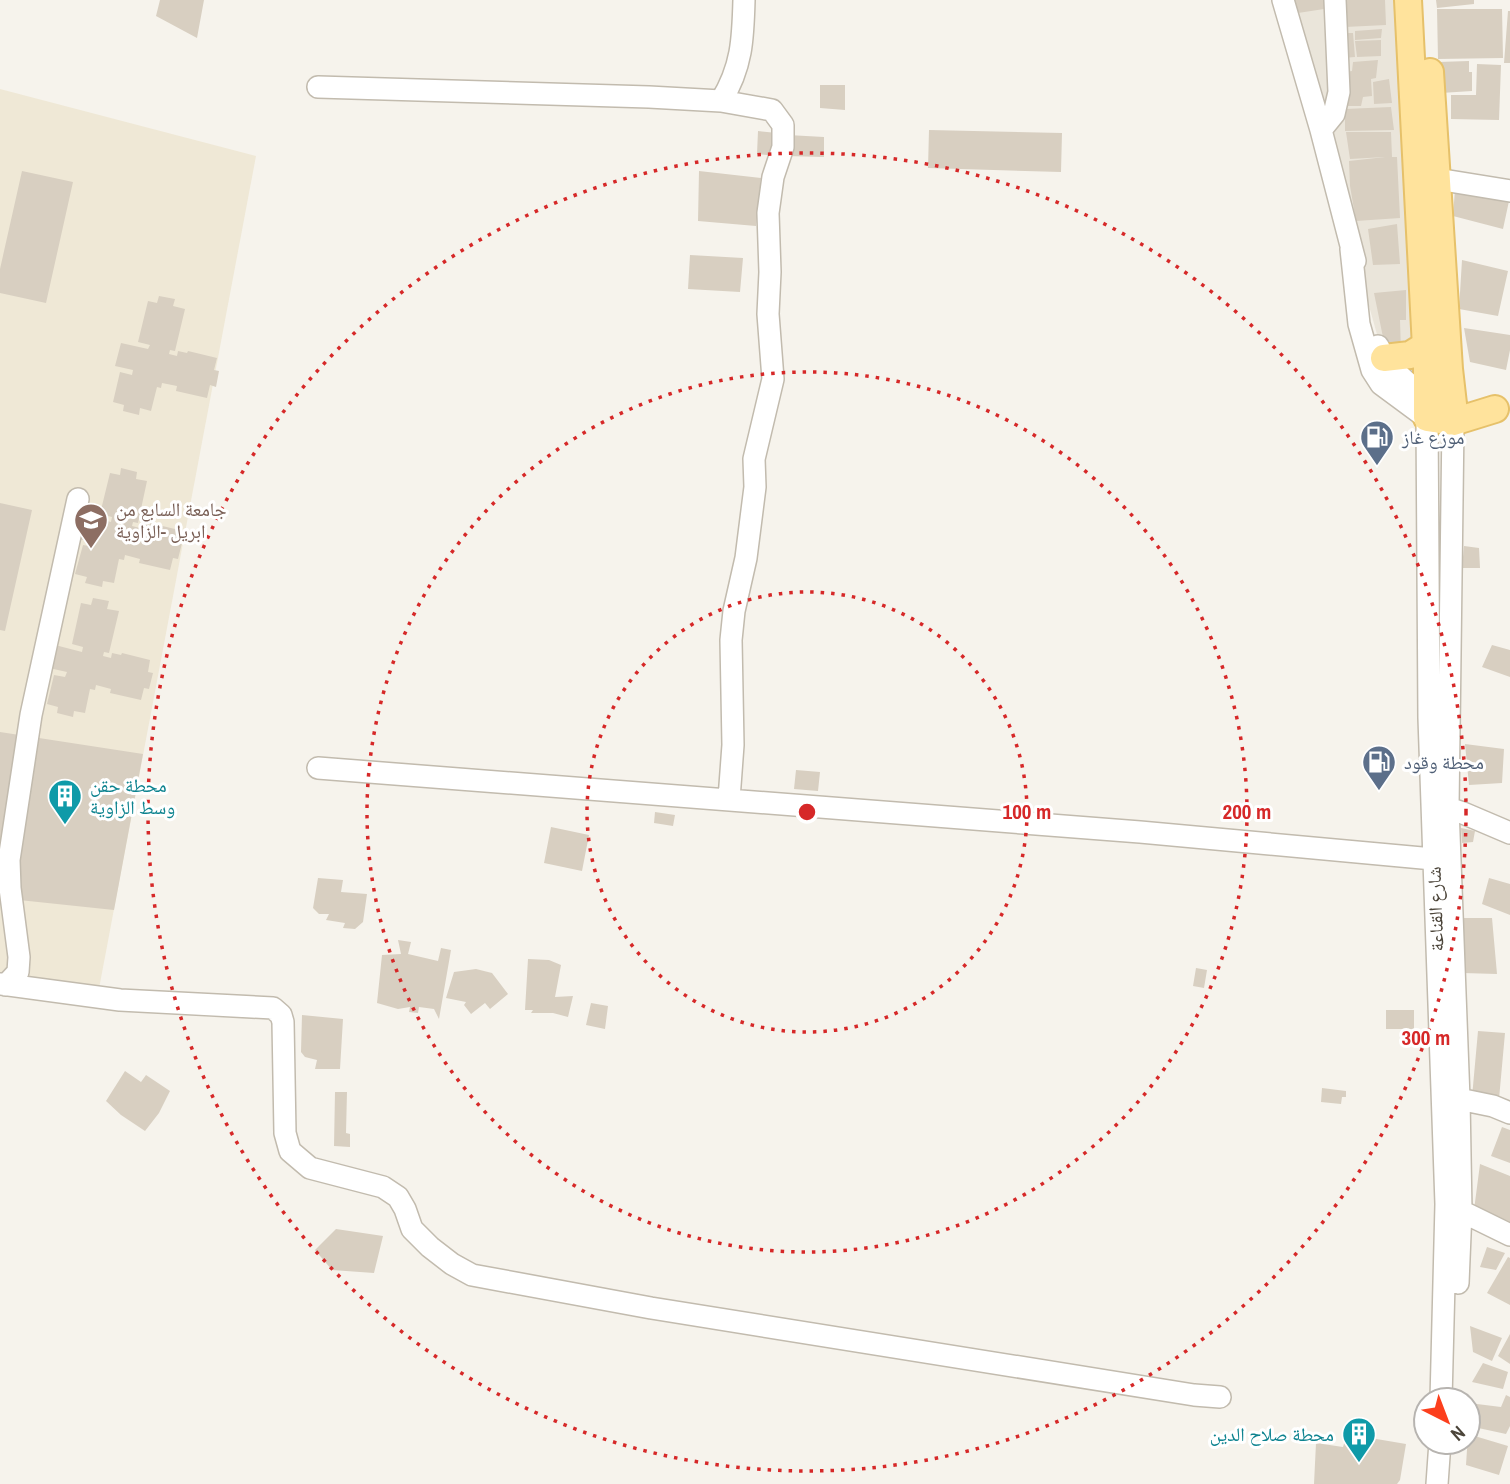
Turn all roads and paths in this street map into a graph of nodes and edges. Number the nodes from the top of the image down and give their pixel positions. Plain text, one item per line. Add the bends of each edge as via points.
1 (744, 0) edge
2 (1283, 0) edge
3 (1335, 0) edge
4 (1408, 0) edge
5 (1425, 0) edge
6 (318, 87) dead end
7 (721, 101) junction
8 (1321, 130) junction
9 (1437, 179) junction
10 (1510, 191) edge
11 (1351, 249) junction
12 (1426, 345) junction
13 (1384, 358) junction
14 (1502, 410) edge
15 (1440, 411) junction
16 (78, 499) dead end
17 (318, 768) dead end
18 (730, 799) junction
19 (1448, 808) junction
20 (1510, 833) edge
21 (1433, 859) junction
22 (3, 984) edge
23 (1459, 1099) junction
24 (1510, 1113) edge
25 (1461, 1211) junction
26 (1510, 1234) edge
27 (1441, 1386) edge
28 (1453, 1386) edge
29 (1220, 1397) dead end
30 (1439, 1456) edge
31 (1451, 1456) edge
32 (1437, 1484) edge
33 (1450, 1484) edge

1 - 7 street via 741,50
2 - 8 street
3 - 8 street via 1339,92 1334,114
4 - 12 main road
5 - 9 main road
6 - 7 street
7 - 18 street via 772,110 783,125 783,147 768,213 773,379 754,459 746,558 731,640
8 - 11 street
9 - 10 street
9 - 15 main road via 1449,369
11 - 13 street
11 - 15 street via 1359,324 1375,377
12 - 13 main road via 1410,355
12 - 15 main road
13 - 15 street
14 - 15 main road
15 - 19 street, شارع القناعة
15 - 21 street, شارع القناعة via 1429,718
16 - 22 street via 31,715 9,860 18,972
17 - 18 street
18 - 21 street
19 - 20 street
19 - 23 street, شارع القناعة
21 - 27 street, شارع القناعة via 1446,1204
22 - 29 street via 120,1000 273,1009 283,1022 285,1133 290,1152 310,1168 383,1186 398,1197 412,1229 430,1247 472,1275
23 - 24 street
23 - 25 street, شارع القناعة
25 - 26 street
25 - 28 street, شارع القناعة
30 - 32 street
31 - 33 street

